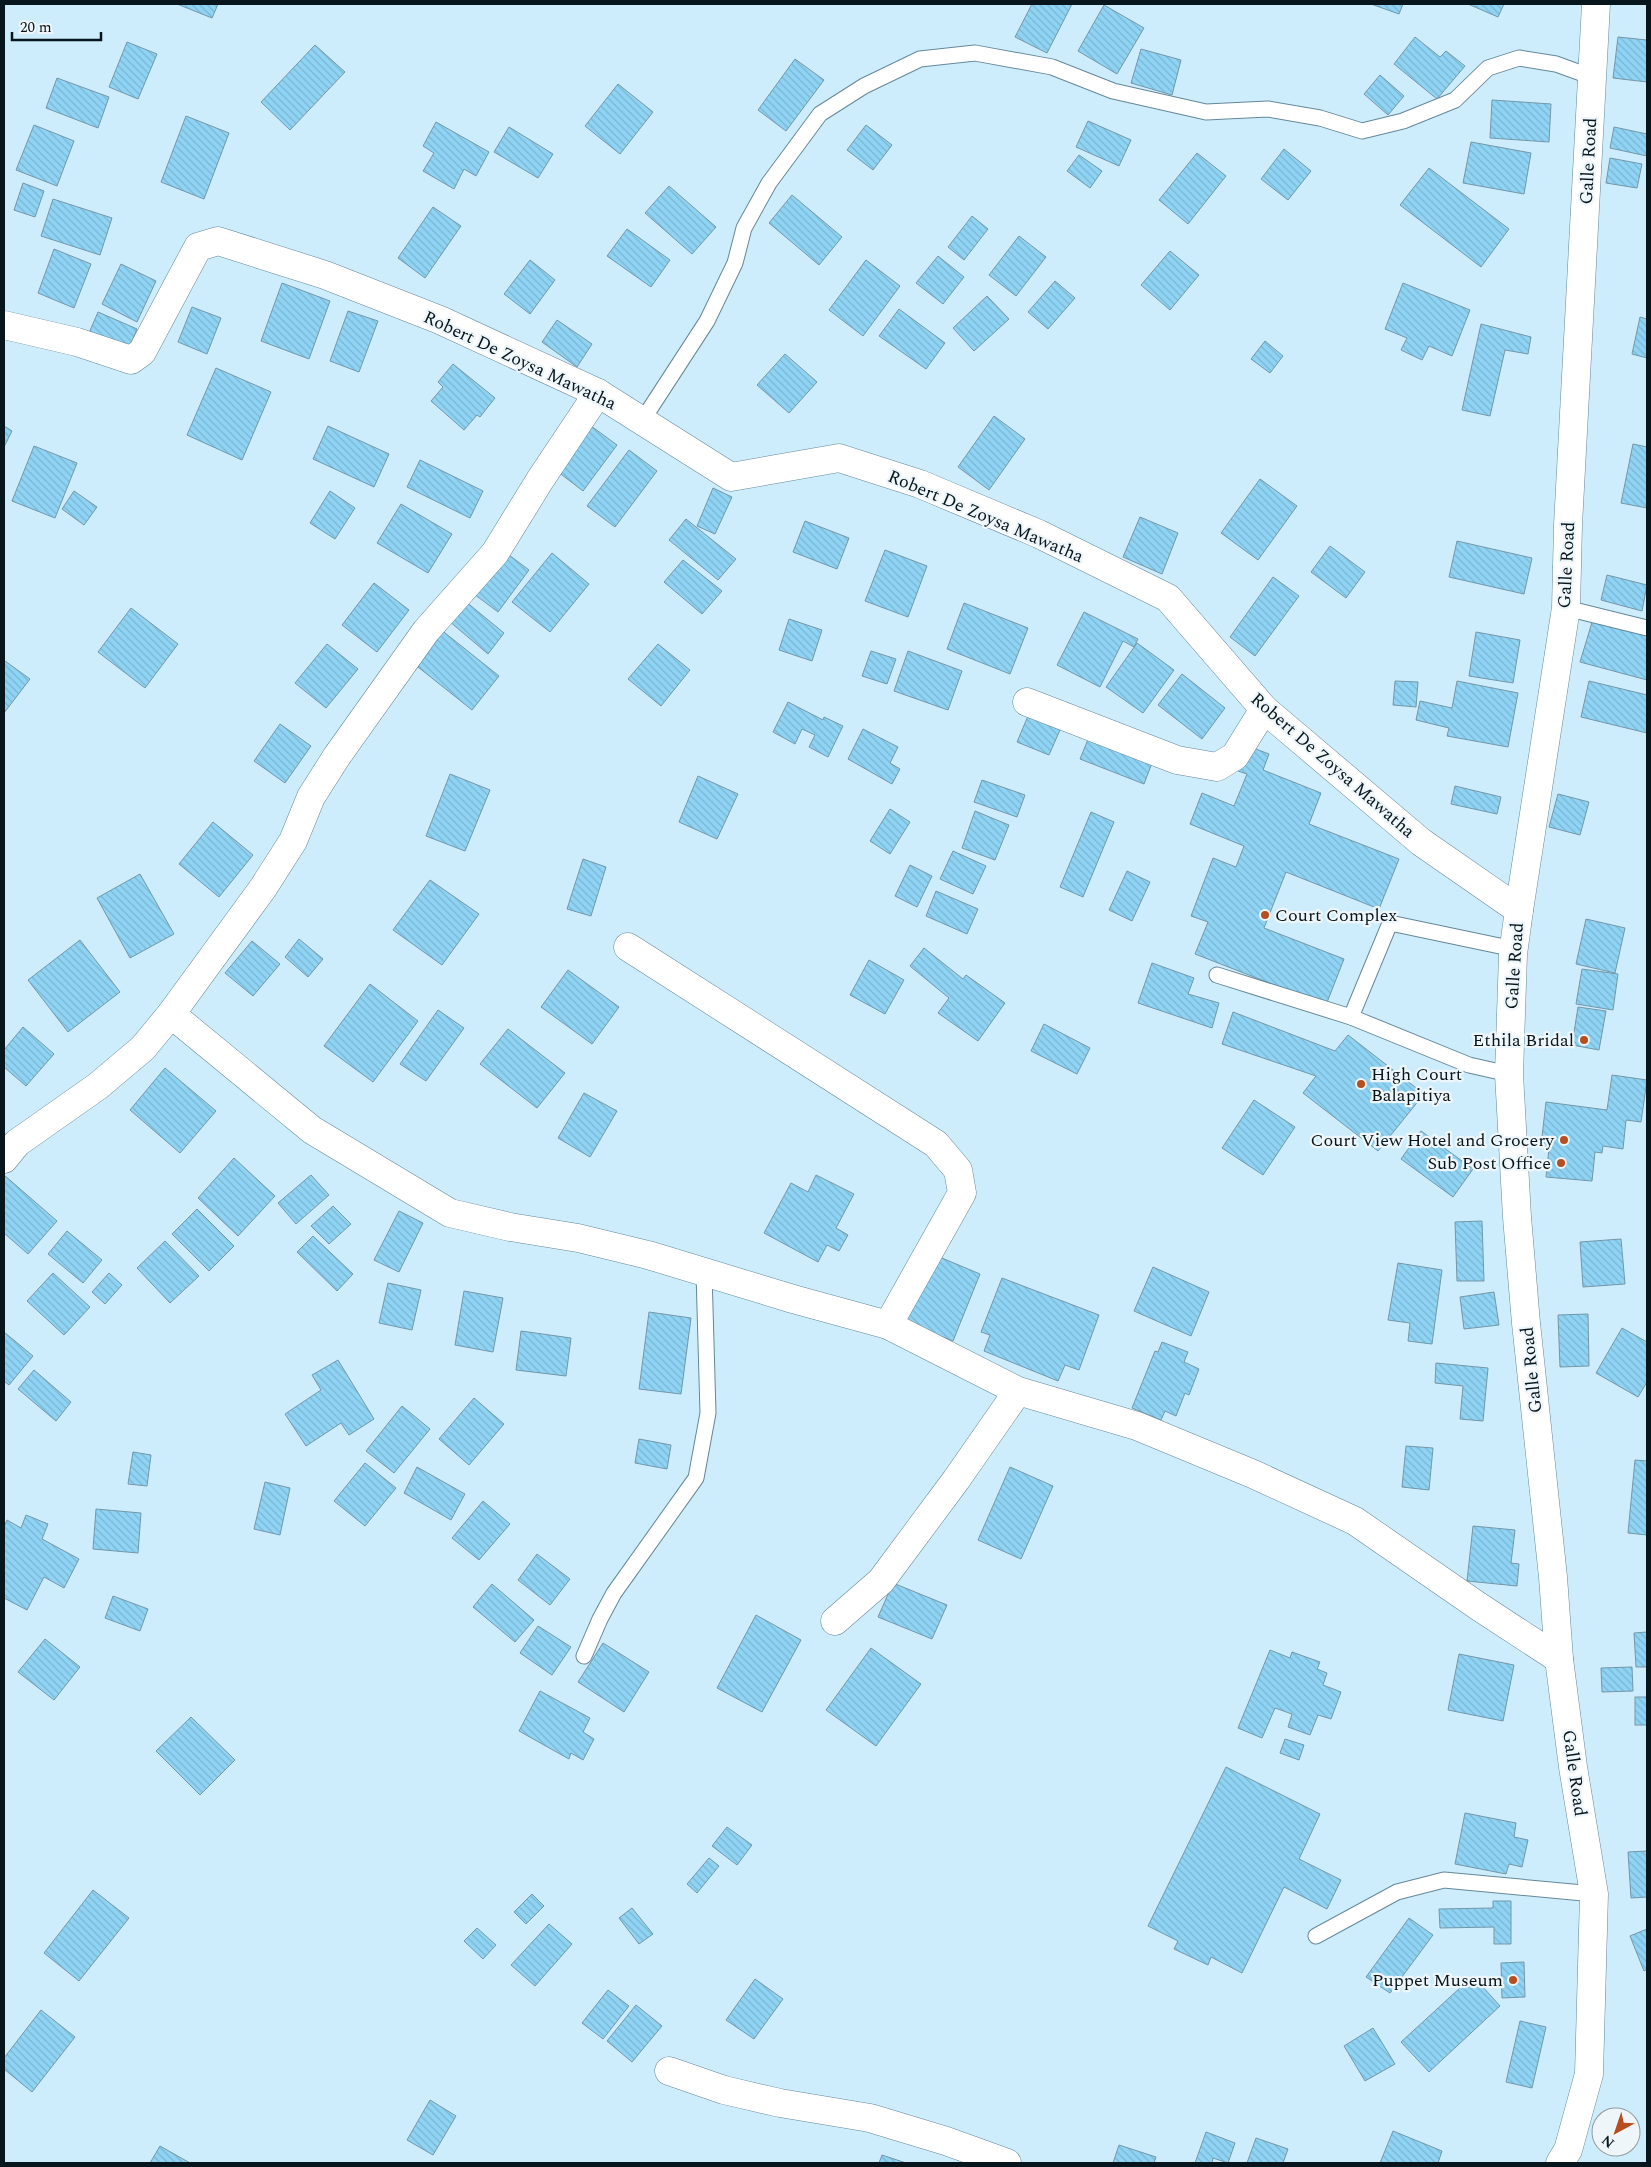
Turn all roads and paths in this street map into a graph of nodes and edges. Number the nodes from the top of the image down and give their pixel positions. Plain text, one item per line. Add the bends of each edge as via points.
1 (1596, 4) edge
2 (1592, 76) junction
3 (4, 325) edge
4 (598, 393) junction
5 (642, 421) junction
6 (1566, 608) junction
7 (1647, 628) edge
8 (1027, 702) dead end
9 (1264, 709) junction
10 (1518, 910) junction
11 (628, 947) dead end
12 (1514, 949) junction
13 (1217, 974) dead end
14 (171, 1014) junction
15 (1351, 1017) junction
16 (1509, 1074) junction
17 (4, 1159) edge
18 (704, 1273) junction
19 (888, 1325) junction
20 (1018, 1391) junction
21 (835, 1621) dead end
22 (584, 1656) dead end
23 (1559, 1659) junction
24 (1594, 1894) junction
25 (1316, 1936) dead end
26 (669, 2071) dead end
27 (1007, 2163) edge
28 (1560, 2163) edge

1 - 2 main road, Galle Road
2 - 5 lane via 1556,64 1519,58 1488,68 1455,100 1403,121 1362,131 1320,118 1268,109 1206,112 1113,92 1052,68 975,53 920,59 864,86 820,114 769,183 744,228 735,263 707,321
2 - 6 main road, Galle Road
3 - 4 main road, Robert De Zoysa Mawatha via 77,342 131,360 142,352 198,247 218,241 325,274 423,313
4 - 5 main road, Robert De Zoysa Mawatha
4 - 14 main road via 495,553 426,631 347,741 311,797 293,841 263,888
5 - 9 main road, Robert De Zoysa Mawatha via 731,477 839,458 920,484 1039,534 1168,598
6 - 7 lane
6 - 10 main road, Galle Road
8 - 9 main road via 1177,760 1217,767 1234,756
9 - 10 main road, Robert De Zoysa Mawatha via 1421,842
10 - 12 main road, Galle Road
11 - 19 main road via 936,1144 958,1170 962,1193
12 - 15 lane via 1390,923
12 - 16 main road, Galle Road
13 - 15 lane
14 - 17 main road via 143,1048 98,1086 17,1143
14 - 18 main road via 312,1130 450,1212 648,1254
15 - 16 lane via 1469,1065
16 - 23 main road, Galle Road via 1526,1323
18 - 19 main road
18 - 22 lane via 708,1414 696,1478 614,1593
19 - 20 main road
20 - 21 main road via 881,1581
20 - 23 main road via 1137,1426 1355,1521
23 - 24 main road, Galle Road
24 - 25 lane via 1444,1880 1397,1892
24 - 28 main road, Galle Road via 1589,2074 1568,2150
26 - 27 main road via 724,2090 870,2118 946,2140

